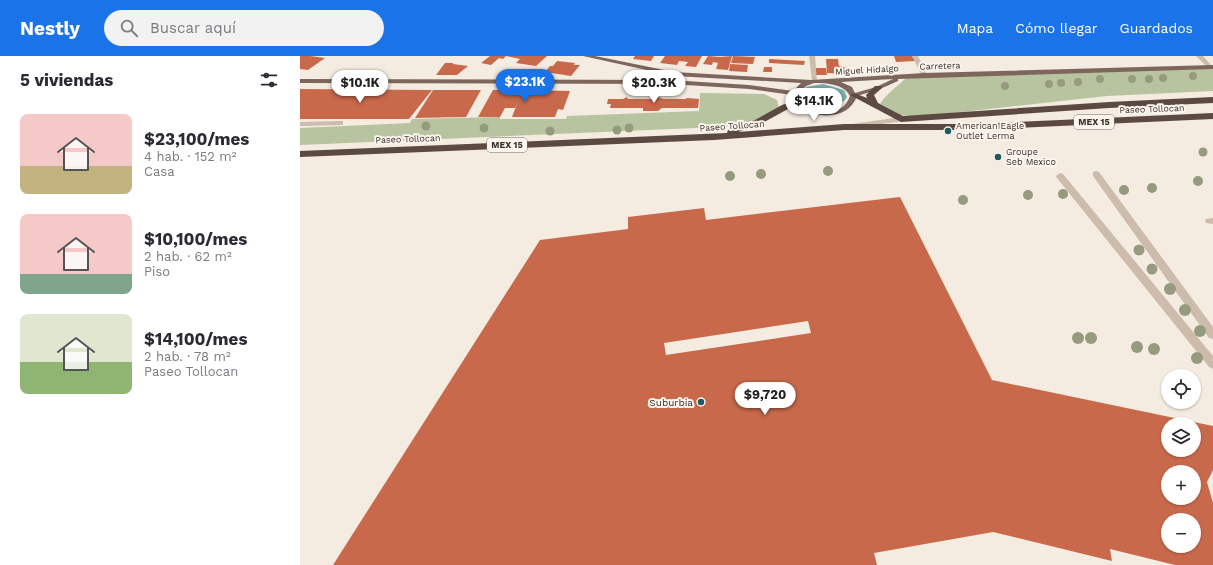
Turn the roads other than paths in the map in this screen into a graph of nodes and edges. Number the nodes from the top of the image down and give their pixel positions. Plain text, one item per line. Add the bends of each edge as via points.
1 (586, 56) edge
2 (812, 56) edge
3 (915, 56) edge
4 (1199, 56) edge
5 (1212, 67) edge
6 (674, 74) junction
7 (924, 75) junction
8 (908, 76) junction
9 (300, 81) edge
10 (814, 81) junction
11 (828, 81) junction
12 (670, 82) junction
13 (878, 88) junction
14 (796, 93) junction
15 (854, 95) junction
16 (1213, 100) edge
17 (798, 103) junction
18 (874, 104) junction
19 (1213, 116) edge
20 (901, 119) junction
21 (340, 123) dead end
22 (300, 124) edge
23 (844, 127) junction
24 (714, 137) junction
25 (300, 154) edge
26 (1096, 174) dead end
27 (1060, 176) dead end
28 (1213, 335) edge
29 (1213, 364) edge

1 - 6 main road
2 - 10 street
3 - 7 street
4 - 5 street
5 - 7 main road, Carretera
6 - 10 main road
6 - 12 main road
7 - 8 main road, Carretera
8 - 11 main road, Miguel Hidalgo
8 - 13 main road
9 - 12 main road
10 - 11 main road
10 - 14 main road via 798,88
11 - 15 main road via 849,88
12 - 14 main road via 762,88
13 - 15 main road
13 - 18 highway via 870,95
14 - 17 main road
15 - 17 main road via 854,102 849,108 828,114 805,109
15 - 18 highway
16 - 20 highway
17 - 24 highway via 756,123
18 - 20 highway
19 - 23 highway, Paseo Tollocan / MEX 15 via 974,127
20 - 23 street
21 - 22 street
23 - 24 highway, Paseo Tollocan / MEX 15
24 - 25 highway, Paseo Tollocan / MEX 15
26 - 28 street
27 - 29 street

